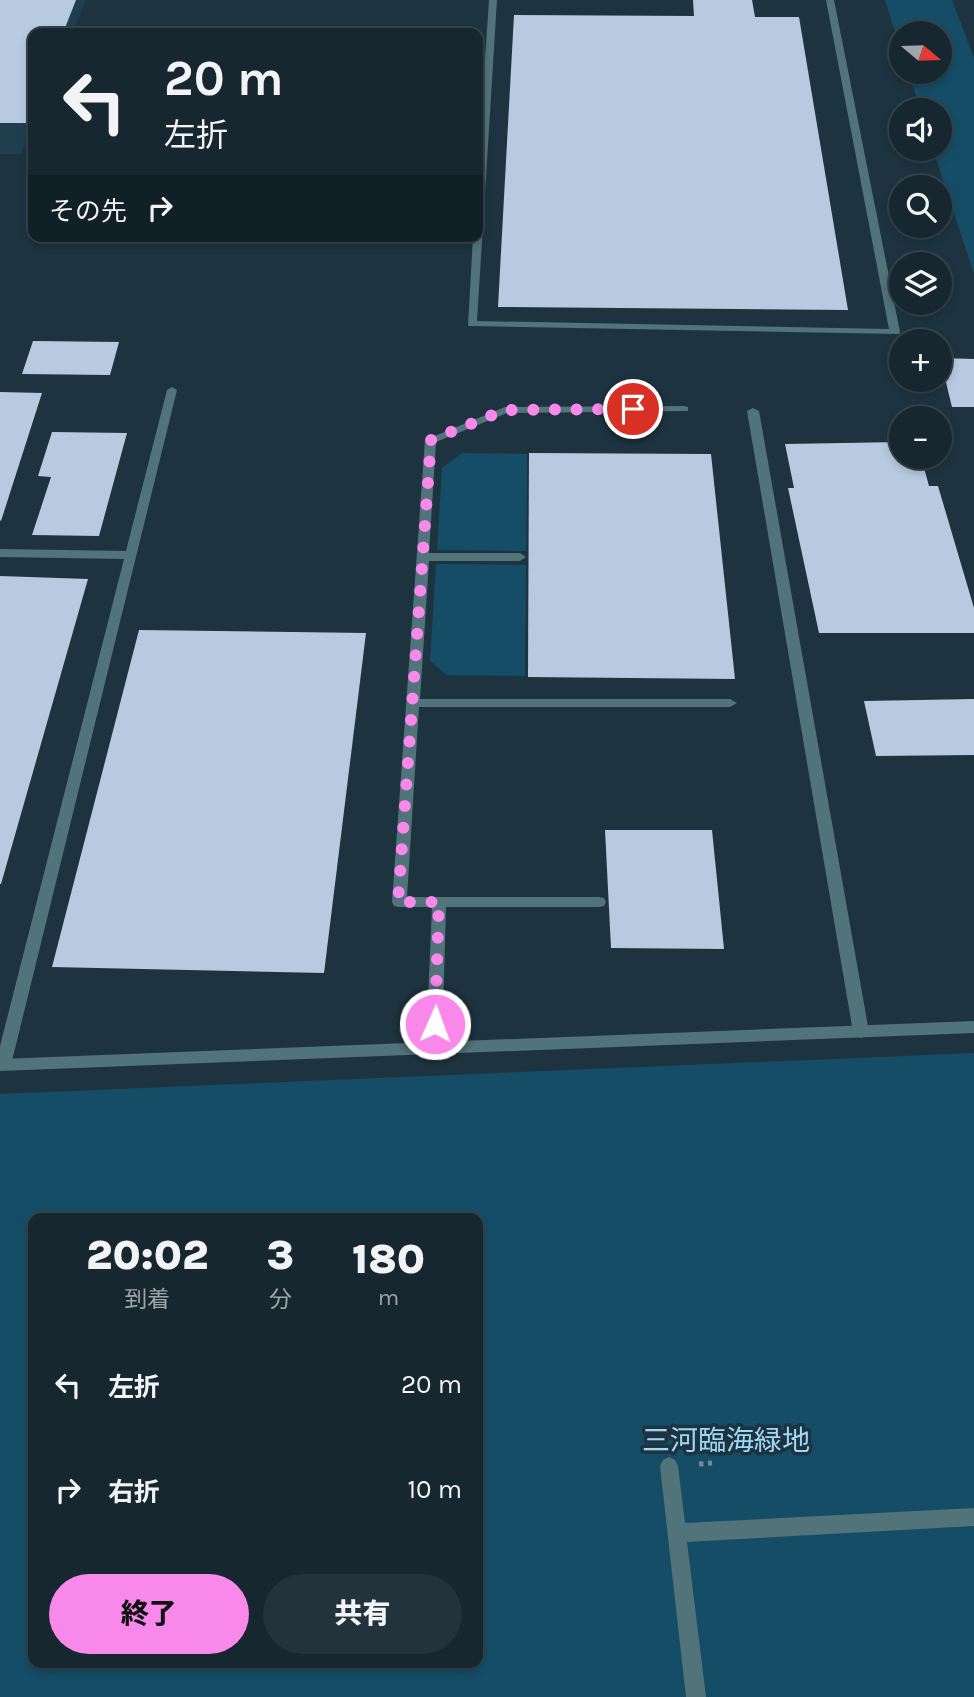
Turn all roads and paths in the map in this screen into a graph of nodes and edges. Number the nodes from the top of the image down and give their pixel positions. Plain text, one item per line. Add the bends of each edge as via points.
1 (492, 0) edge
2 (830, 0) edge
3 (483, 146) edge
4 (477, 242) edge
5 (172, 390) dead end
6 (684, 409) dead end
7 (753, 411) dead end
8 (0, 553) edge
9 (131, 555) junction
10 (423, 557) junction
11 (520, 557) dead end
12 (412, 703) junction
13 (730, 703) dead end
14 (439, 902) junction
15 (599, 902) dead end
16 (974, 1027) edge
17 (861, 1032) junction
18 (434, 1048) junction
19 (2, 1065) edge
20 (669, 1466) dead end
21 (974, 1517) edge
22 (677, 1533) junction
23 (696, 1697) edge

1 - 3 street
2 - 4 street via 895,332 472,324
5 - 9 street
6 - 10 street via 505,410 431,440
7 - 17 street
8 - 9 street
9 - 19 street
10 - 11 street
10 - 12 street
12 - 13 street
12 - 14 street via 398,902
14 - 15 street
14 - 18 street
16 - 17 street
17 - 18 street
18 - 19 street
20 - 22 street
21 - 22 street
22 - 23 street

